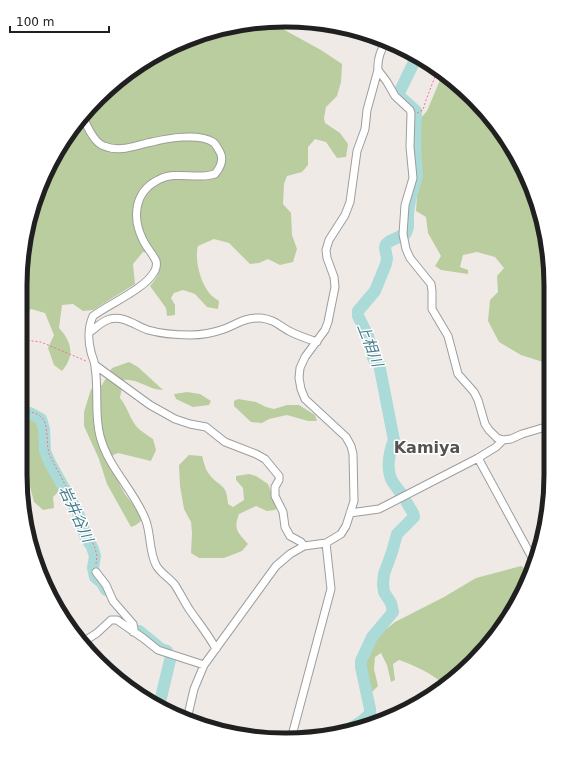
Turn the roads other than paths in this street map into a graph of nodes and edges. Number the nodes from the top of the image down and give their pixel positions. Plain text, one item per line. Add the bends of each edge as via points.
1 (383, 47) edge
2 (378, 70) junction
3 (85, 122) edge
4 (90, 332) junction
5 (317, 342) junction
6 (95, 366) junction
7 (544, 427) edge
8 (503, 440) junction
9 (478, 458) junction
10 (350, 514) junction
11 (326, 543) junction
12 (304, 546) junction
13 (531, 556) edge
14 (96, 572) road end
15 (133, 632) junction
16 (86, 639) edge
17 (216, 649) junction
18 (204, 666) junction
19 (188, 714) edge
20 (293, 733) edge

1 - 2 street
2 - 5 street via 367,110 365,129 356,155 350,202 326,250 335,287 328,322
2 - 8 street via 395,96 411,113 410,147 413,178 405,205 403,236 406,249 431,284 432,309 448,336 458,374 474,392 489,430
3 - 4 street via 102,146 110,148 125,148 153,141 193,136 214,143 221,154 221,166 215,174 173,176 159,180 144,190 139,197 136,221 143,241 156,261 156,271 140,287 93,316
4 - 5 street via 112,318 130,321 147,330 190,335 224,330 241,321 261,318 274,320 291,332
4 - 6 street
5 - 10 street via 300,368 301,389 310,405 346,437 351,446 354,501
6 - 12 street via 150,405 175,419 206,427 225,442 265,459 278,476 275,496 290,536
6 - 17 street via 99,436 108,459 140,508 149,531 157,567 175,586
7 - 8 street
8 - 9 street
9 - 10 street via 380,509
9 - 13 street
10 - 11 street via 341,534
11 - 12 street
11 - 20 street via 331,589
12 - 17 street via 276,566
14 - 15 street via 106,585 113,601 133,624
15 - 16 street via 117,620 111,620
15 - 18 street via 158,650
17 - 18 street
18 - 19 street via 194,689

